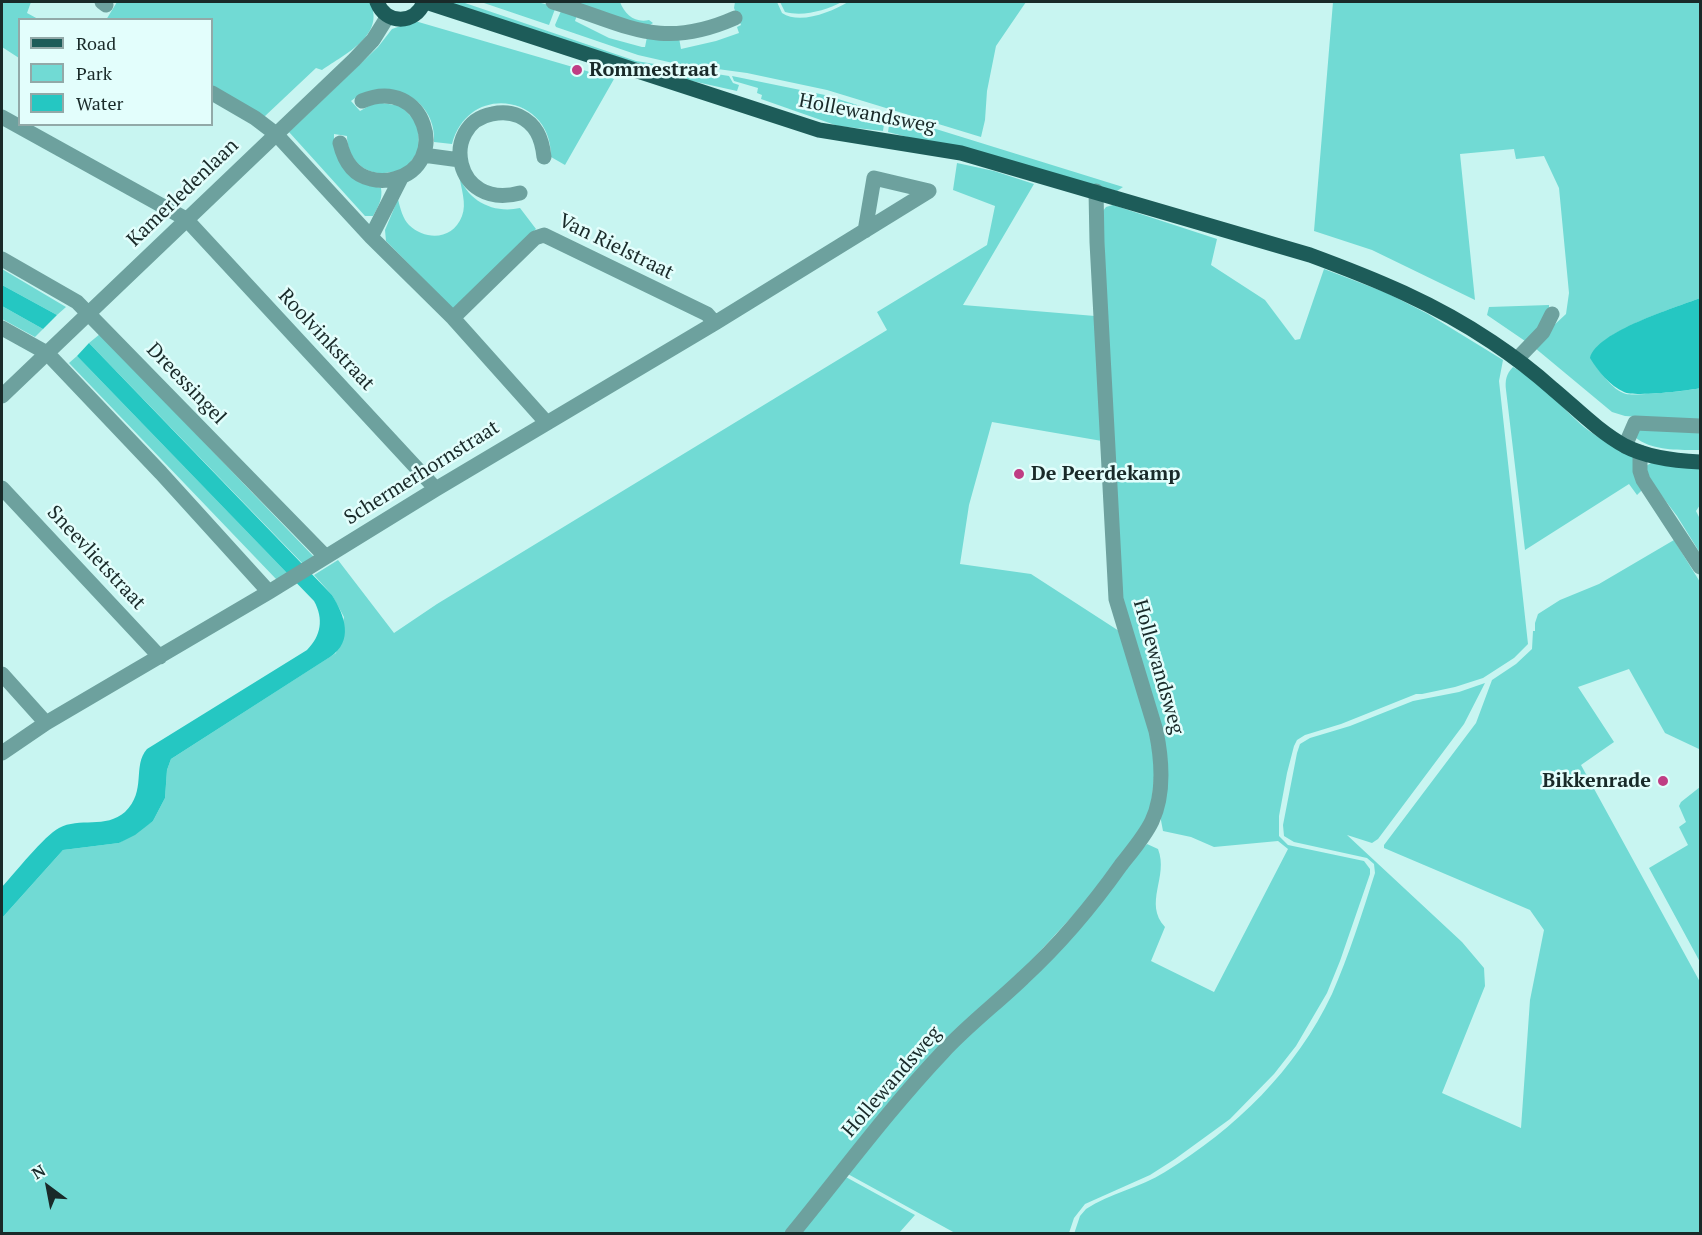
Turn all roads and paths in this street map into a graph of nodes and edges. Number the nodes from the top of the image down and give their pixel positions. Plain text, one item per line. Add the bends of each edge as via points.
1 (377, 2) edge
2 (425, 2) edge
3 (553, 2) edge
4 (388, 16) junction
5 (735, 18) dead end
6 (213, 94) edge
7 (362, 101) dead end
8 (2, 117) edge
9 (18, 126) edge
10 (18, 126) edge
11 (276, 134) junction
12 (340, 143) dead end
13 (423, 155) junction
14 (544, 157) dead end
15 (460, 160) junction
16 (401, 178) junction
17 (1096, 191) junction
18 (520, 193) dead end
19 (186, 219) junction
20 (864, 231) dead end
21 (371, 237) junction
22 (2, 260) edge
23 (88, 313) junction
24 (1552, 314) dead end
25 (453, 318) junction
26 (715, 323) junction
27 (2, 328) edge
28 (47, 353) junction
29 (1517, 359) junction
30 (2, 396) edge
31 (546, 422) junction
32 (1701, 426) edge
33 (1625, 446) junction
34 (1640, 452) junction
35 (1701, 462) edge
36 (2, 488) edge
37 (436, 489) junction
38 (319, 561) junction
39 (1701, 567) edge
40 (269, 592) junction
41 (160, 657) junction
42 (2, 674) edge
43 (46, 723) junction
44 (2, 753) edge
45 (792, 1233) edge

1 - 4 main road
2 - 4 main road via 410,18
2 - 17 main road, Hollewandsweg via 819,130 961,153
3 - 5 street via 656,34 693,32
4 - 11 street, Kamerledenlaan via 373,40
6 - 11 street
7 - 13 street via 381,95 409,103 426,131
8 - 10 street, Roolvinkstraat
9 - 19 street, Roolvinkstraat
11 - 19 street, Kamerledenlaan
11 - 21 street
12 - 16 street via 347,162 363,177 387,181
13 - 15 street
13 - 16 street
14 - 15 street via 543,142 535,127 514,113 501,112 487,115 469,128
15 - 18 street via 464,174 482,192 494,196
16 - 21 street
17 - 29 main road, Hollewandsweg via 1360,273 1462,323
17 - 45 street, Hollewandsweg via 1114,580 1116,599 1156,731 1161,771 1158,806 1151,823 1113,877 1059,942 944,1050
19 - 23 street, Kamerledenlaan
19 - 37 street, Roolvinkstraat
20 - 26 street, Schermerhornstraat
21 - 25 street
22 - 23 street, Dreessingel via 77,302
23 - 28 street, Kamerledenlaan
23 - 38 street, Dreessingel
24 - 29 street via 1542,332
25 - 26 street, Van Rielstraat via 535,238 544,235 707,314
25 - 31 street
26 - 31 street, Schermerhornstraat
27 - 28 street
28 - 30 street, Kamerledenlaan
28 - 40 street
29 - 33 main road, Hollewandsweg via 1590,422
31 - 37 street, Schermerhornstraat
32 - 33 street via 1635,423
33 - 34 main road, Hollewandsweg
34 - 35 main road, Hollewandsweg
34 - 39 street via 1643,480
36 - 41 street, Sneevlietstraat
37 - 38 street, Schermerhornstraat
38 - 40 street, Schermerhornstraat
40 - 41 street, Schermerhornstraat
41 - 43 street, Schermerhornstraat
42 - 43 street
43 - 44 street, Schermerhornstraat

